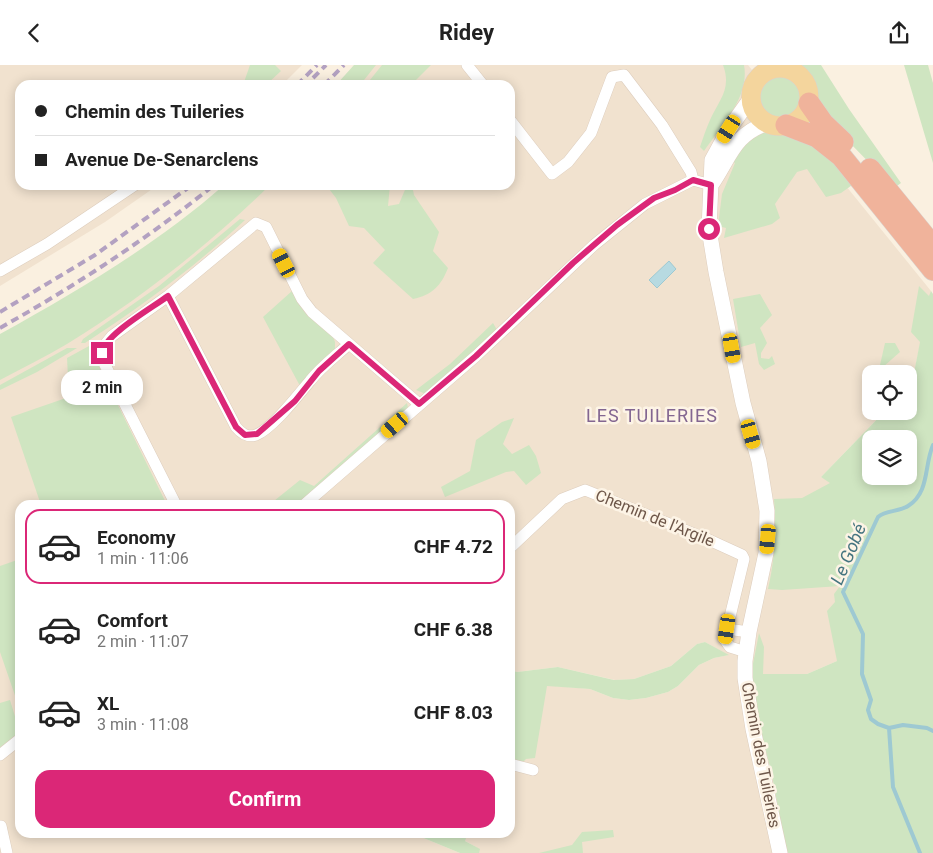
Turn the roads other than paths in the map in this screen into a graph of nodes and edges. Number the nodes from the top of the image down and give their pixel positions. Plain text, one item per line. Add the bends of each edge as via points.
1 (467, 65) edge
2 (778, 66) edge
3 (478, 80) edge
4 (753, 82) edge
5 (809, 103) junction
6 (777, 124) junction
7 (515, 126) edge
8 (693, 180) junction
9 (711, 185) junction
10 (128, 190) edge
11 (933, 246) edge
12 (933, 270) edge
13 (0, 271) edge
14 (168, 296) junction
15 (349, 344) junction
16 (419, 404) junction
17 (173, 500) edge
18 (310, 500) edge
19 (515, 542) edge
20 (727, 629) junction
21 (749, 632) junction
22 (746, 653) junction
23 (15, 743) edge
24 (0, 755) edge
25 (515, 766) edge
26 (533, 771) dead end
27 (2, 826) dead end
28 (7, 853) edge
29 (780, 853) edge

1 - 3 street
2 - 4 main road
2 - 5 main road via 802,77 808,88
4 - 6 main road via 756,113
4 - 9 street, Chemin des Tuileries via 713,156
5 - 6 main road via 799,119
5 - 11 highway via 828,128 876,175
6 - 9 street, Chemin des Tuileries via 752,130 732,147
6 - 12 highway via 813,134 841,156
7 - 8 street via 552,174 568,162 592,133 612,77 624,75 662,125
8 - 9 street
8 - 16 street via 654,198 617,225 476,356
9 - 21 street, Chemin des Tuileries via 709,229 713,257 742,403 759,461 767,511 764,569
10 - 13 street
14 - 15 street via 252,225 260,224 266,227 306,304
14 - 15 street via 236,427 248,436 257,434 295,401 319,371
14 - 17 street via 112,336 103,347 102,359
15 - 16 street
16 - 18 street
19 - 20 street, Chemin de l'Argile via 562,499 585,490 707,539 742,555 744,559
20 - 21 street
20 - 22 street via 725,640 730,647
21 - 22 street, Chemin des Tuileries
22 - 29 street, Chemin des Tuileries via 747,696
23 - 24 street
25 - 26 street
27 - 28 street

